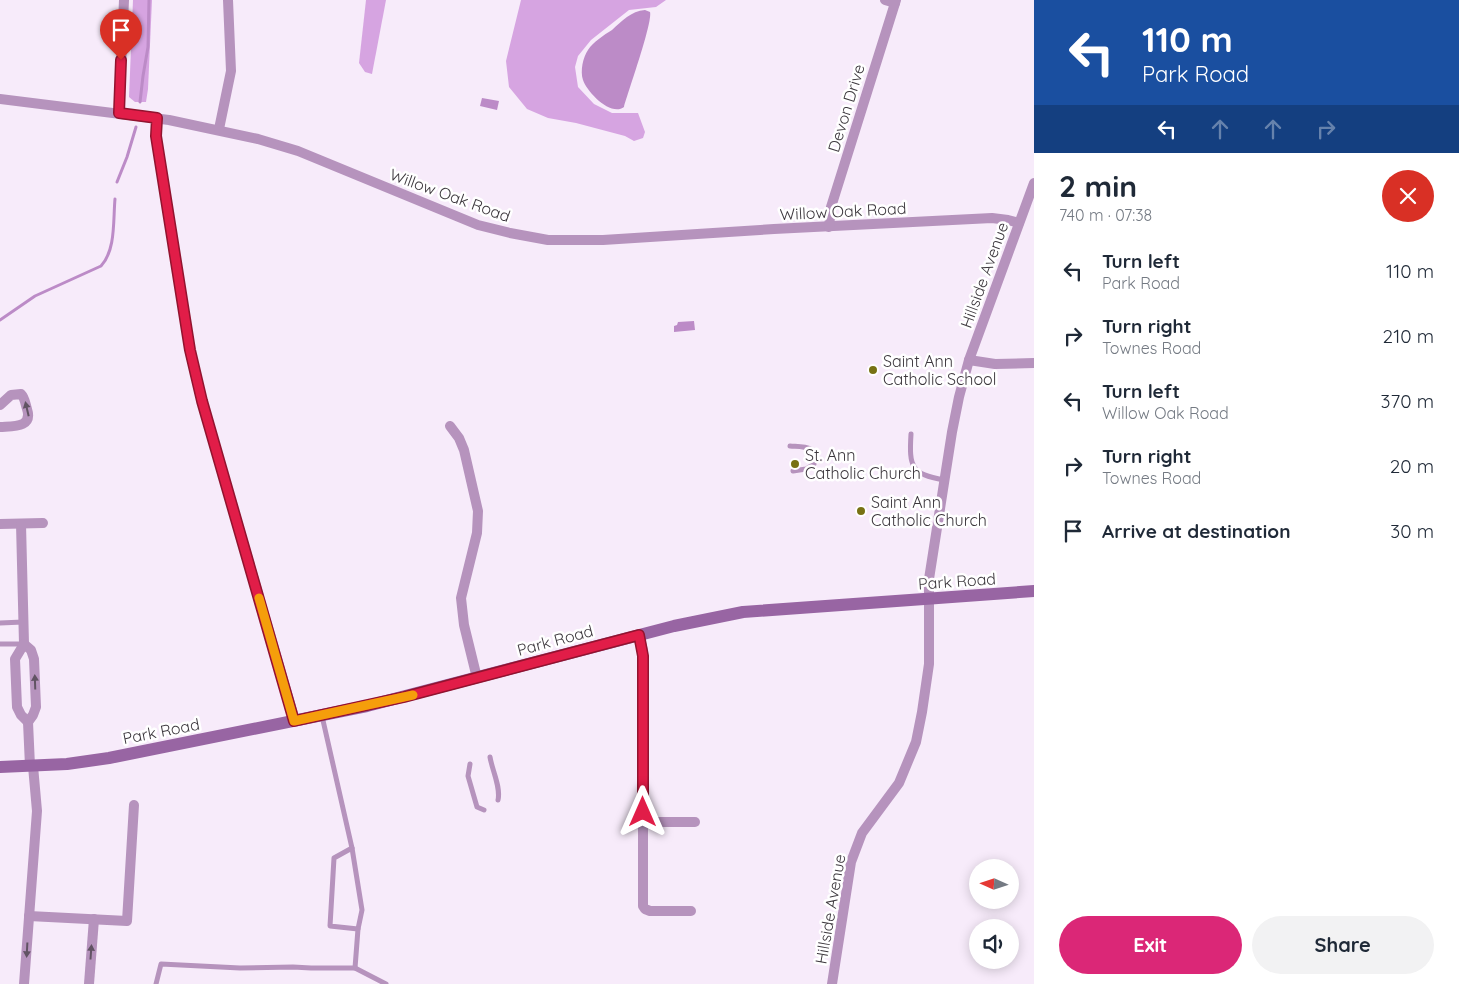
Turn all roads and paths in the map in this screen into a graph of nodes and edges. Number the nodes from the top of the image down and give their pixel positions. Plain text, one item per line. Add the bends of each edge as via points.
1 (124, 0) edge
2 (228, 0) edge
3 (892, 1) edge
4 (0, 99) edge
5 (119, 113) junction
6 (157, 118) junction
7 (219, 130) junction
8 (1034, 183) edge
9 (1019, 223) junction
10 (829, 226) junction
11 (969, 360) junction
12 (1034, 363) edge
13 (0, 405) edge
14 (450, 426) dead end
15 (0, 427) edge
16 (911, 434) dead end
17 (790, 446) dead end
18 (793, 471) dead end
19 (944, 480) junction
20 (43, 523) dead end
21 (0, 524) edge
22 (21, 524) junction
23 (1034, 591) edge
24 (929, 599) junction
25 (0, 622) edge
26 (24, 622) junction
27 (639, 635) junction
28 (0, 644) edge
29 (24, 644) junction
30 (477, 678) junction
31 (322, 715) junction
32 (294, 721) junction
33 (28, 722) junction
34 (490, 757) dead end
35 (470, 764) dead end
36 (0, 766) edge
37 (32, 766) junction
38 (498, 800) dead end
39 (134, 805) dead end
40 (484, 810) dead end
41 (643, 822) junction
42 (695, 822) dead end
43 (352, 848) junction
44 (691, 911) dead end
45 (29, 916) junction
46 (94, 919) junction
47 (358, 929) junction
48 (355, 968) junction
49 (24, 984) edge
50 (89, 984) edge
51 (156, 984) edge
52 (386, 984) edge
53 (832, 984) edge

1 - 5 street
2 - 7 street via 231,72
3 - 10 street, Devon Drive via 833,201
4 - 5 street, Willow Oak Road
5 - 6 street, Willow Oak Road
6 - 7 street, Willow Oak Road
6 - 32 street via 156,136 190,350
7 - 10 street, Willow Oak Road via 291,148 478,225 538,239 603,240
8 - 9 street, Hillside Avenue
9 - 10 street, Willow Oak Road via 992,218
9 - 11 street, Hillside Avenue
11 - 12 street via 995,364
11 - 19 street, Hillside Avenue via 955,413
15 -> 13 street via 25,424 29,414 20,394 11,395
14 - 30 street via 464,450 478,510 477,533 461,598
16 - 19 lane via 911,457 915,469
17 - 18 lane via 806,446 816,458 814,464 806,469
19 - 24 street, Hillside Avenue
20 - 22 street
21 - 22 street
22 - 26 street
23 - 24 main road, Park Road
24 - 27 main road, Park Road via 743,612
24 - 53 street, Hillside Avenue via 929,664 916,742 899,783 855,849
25 - 26 lane
26 - 29 street
27 - 30 main road, Park Road
27 - 41 street via 643,656
28 - 29 lane
33 -> 29 street via 36,708 34,659
29 - 33 street via 16,659 17,707
30 - 31 main road, Park Road
31 - 32 main road, Park Road
31 - 43 lane
32 - 37 main road, Park Road via 109,758
33 - 37 street
34 - 38 lane via 500,794
35 - 40 lane via 468,776 477,807
36 - 37 main road, Park Road
37 - 45 street via 36,810
39 - 46 street via 127,921
41 - 42 street
41 - 44 street via 644,908 650,911
43 - 47 lane via 362,910
43 - 47 lane via 334,858 330,926
45 - 46 street
45 -> 49 street
50 -> 46 street
47 - 48 lane
48 - 51 lane via 161,964
48 - 52 lane

